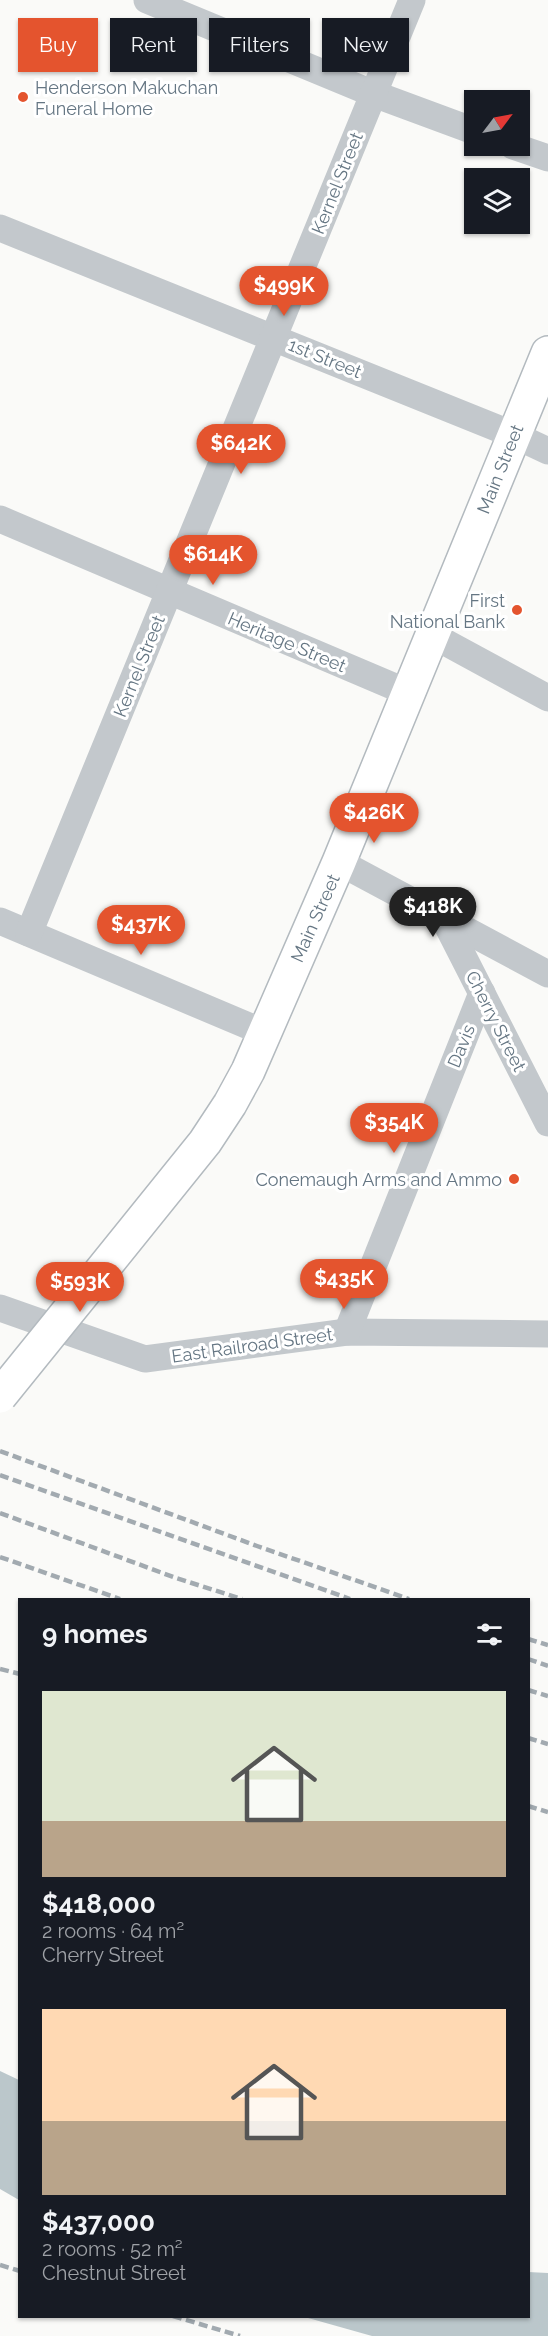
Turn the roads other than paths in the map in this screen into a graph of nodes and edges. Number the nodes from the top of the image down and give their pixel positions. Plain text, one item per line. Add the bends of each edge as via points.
1 (147, 0) edge
2 (412, 0) edge
3 (374, 94) junction
4 (464, 127) edge
5 (530, 152) edge
6 (548, 158) edge
7 (0, 228) edge
8 (274, 337) junction
9 (548, 353) edge
10 (514, 435) junction
11 (548, 451) edge
12 (0, 519) edge
13 (169, 592) junction
14 (432, 635) junction
15 (409, 693) junction
16 (548, 698) edge
17 (339, 862) junction
18 (444, 919) junction
19 (0, 921) edge
20 (29, 933) junction
21 (548, 974) edge
22 (482, 993) junction
23 (265, 1033) junction
24 (548, 1123) edge
25 (0, 1308) edge
26 (347, 1332) junction
27 (548, 1334) edge
28 (0, 1396) edge

1 - 3 street
2 - 3 street, Kernel Street
3 - 4 street
3 - 8 street, Kernel Street
5 - 6 street
7 - 8 street, 1st Street
8 - 10 street, 1st Street
8 - 13 street, Kernel Street
9 - 10 main road, Main Street
10 - 11 street, 1st Street
10 - 14 main road, Main Street
12 - 13 street, Heritage Street
13 - 15 street, Heritage Street
13 - 20 street, Kernel Street
14 - 15 main road, Main Street
14 - 16 street
15 - 17 main road, Main Street
17 - 18 street
17 - 23 main road, Main Street
18 - 21 street
18 - 22 street, Cherry Street
19 - 20 street
20 - 23 street
22 - 24 street, Cherry Street
22 - 26 street, Davis
23 - 28 main road, Main Street, bridge via 230,1104 205,1142
25 - 26 street, East Railroad Street via 145,1359
26 - 27 street, East Railroad Street

